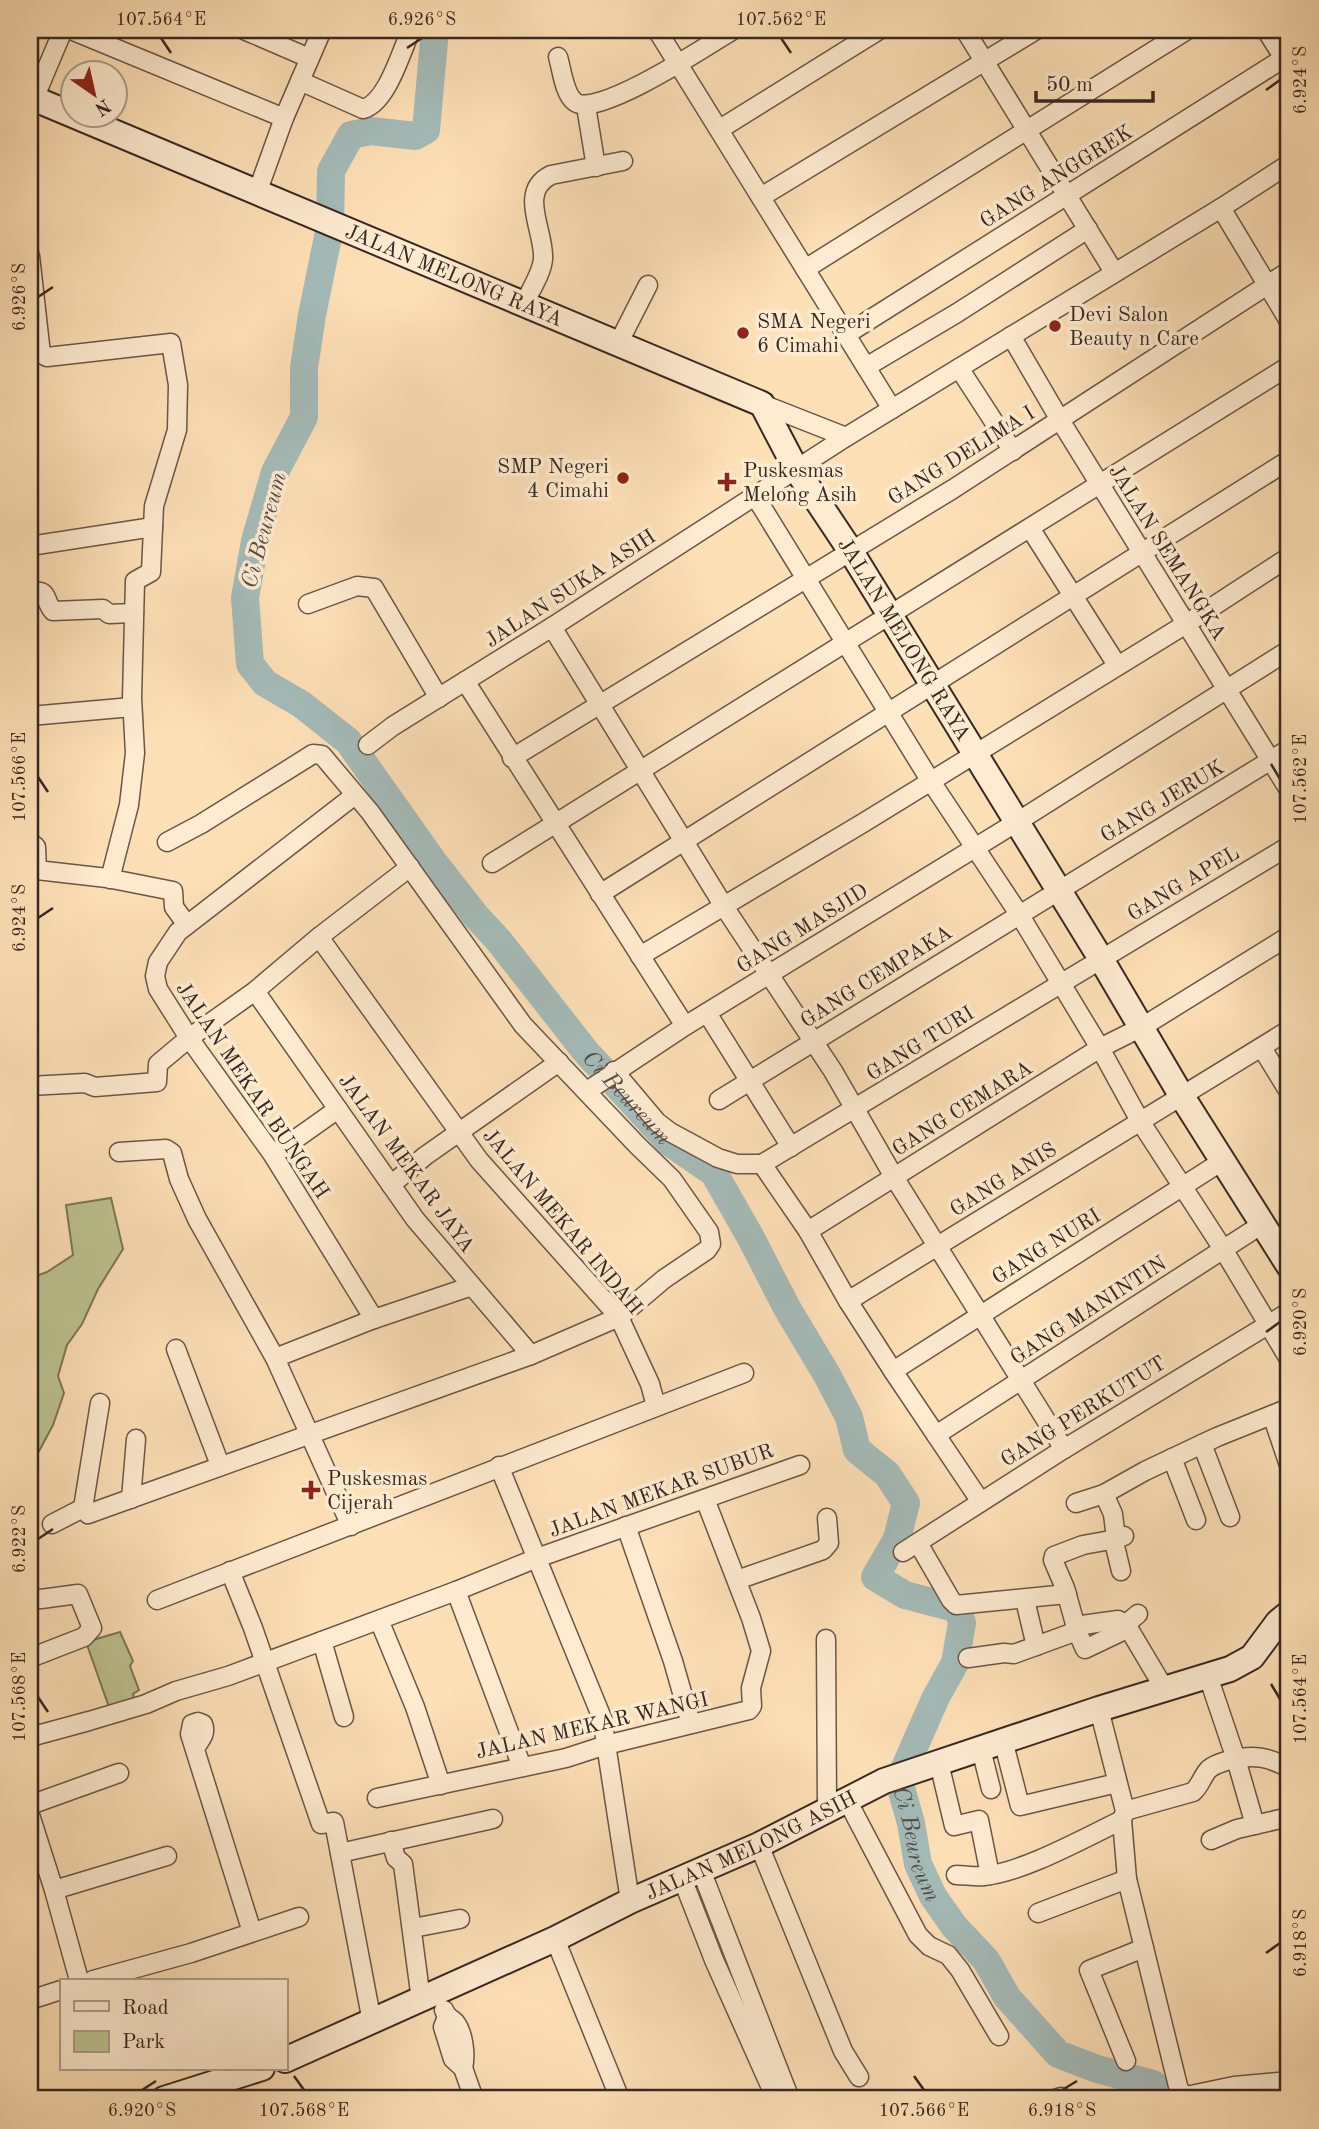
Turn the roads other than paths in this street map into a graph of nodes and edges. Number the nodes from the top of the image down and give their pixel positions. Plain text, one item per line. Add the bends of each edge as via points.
1 (63, 30) edge
2 (71, 30) edge
3 (247, 30) edge
4 (322, 30) edge
5 (411, 30) edge
6 (657, 30) edge
7 (733, 30) edge
8 (879, 30) edge
9 (965, 30) edge
10 (1036, 30) edge
11 (1186, 30) edge
12 (1266, 30) edge
13 (558, 57) dead end
14 (309, 58) junction
15 (1288, 60) edge
16 (984, 63) junction
17 (678, 64) junction
18 (300, 81) junction
19 (32, 98) edge
20 (586, 106) junction
21 (284, 118) junction
22 (720, 129) junction
23 (1026, 130) junction
24 (623, 161) dead end
25 (1289, 164) edge
26 (596, 167) junction
27 (257, 192) junction
28 (1068, 196) junction
29 (761, 197) junction
30 (1221, 208) junction
31 (1088, 229) junction
32 (30, 256) edge
33 (805, 269) junction
34 (1289, 271) edge
35 (1114, 272) junction
36 (648, 285) dead end
37 (1267, 285) junction
38 (524, 304) junction
39 (1289, 321) edge
40 (847, 334) junction
41 (1011, 336) junction
42 (618, 344) junction
43 (1289, 366) edge
44 (866, 367) junction
45 (959, 368) junction
46 (762, 404) junction
47 (892, 409) junction
48 (1060, 420) junction
49 (846, 437) junction
50 (1013, 451) junction
51 (1289, 460) edge
52 (796, 469) junction
53 (1100, 485) junction
54 (755, 496) junction
55 (153, 527) junction
56 (1030, 528) junction
57 (30, 546) edge
58 (850, 550) junction
59 (1143, 553) junction
60 (1289, 557) edge
61 (807, 577) junction
62 (30, 592) edge
63 (1073, 598) junction
64 (309, 604) dead end
65 (134, 613) junction
66 (889, 615) junction
67 (1186, 624) junction
68 (552, 627) junction
69 (845, 642) junction
70 (1289, 650) edge
71 (1117, 665) junction
72 (465, 681) junction
73 (932, 684) junction
74 (1227, 689) junction
75 (439, 698) junction
76 (599, 703) junction
77 (132, 707) junction
78 (889, 711) junction
79 (30, 716) edge
80 (368, 745) dead end
81 (1289, 749) edge
82 (975, 754) junction
83 (512, 758) junction
84 (1272, 760) junction
85 (641, 770) junction
86 (930, 780) junction
87 (1289, 790) edge
88 (355, 795) junction
89 (1017, 822) junction
90 (553, 823) junction
91 (167, 842) dead end
92 (685, 842) junction
93 (30, 845) edge
94 (1289, 846) edge
95 (976, 848) junction
96 (492, 863) dead end
97 (410, 867) junction
98 (110, 879) junction
99 (1058, 891) junction
100 (600, 894) junction
101 (725, 908) junction
102 (1019, 914) junction
103 (187, 925) junction
104 (1289, 936) edge
105 (319, 937) junction
106 (640, 956) junction
107 (1101, 959) junction
108 (769, 976) junction
109 (1060, 983) junction
110 (255, 991) junction
111 (707, 1013) junction
112 (685, 1026) junction
113 (1142, 1027) junction
114 (1289, 1030) edge
115 (189, 1038) junction
116 (813, 1043) junction
117 (1100, 1048) junction
118 (1262, 1048) junction
119 (559, 1062) junction
120 (613, 1072) junction
121 (749, 1081) junction
122 (30, 1086) edge
123 (589, 1089) junction
124 (1289, 1092) edge
125 (1181, 1095) junction
126 (719, 1100) dead end
127 (338, 1109) junction
128 (855, 1110) junction
129 (1140, 1121) junction
130 (459, 1132) junction
131 (791, 1147) junction
132 (119, 1152) dead end
133 (273, 1155) junction
134 (1224, 1160) junction
135 (762, 1164) junction
136 (894, 1177) junction
137 (391, 1185) junction
138 (1182, 1186) junction
139 (1264, 1223) junction
140 (808, 1231) junction
141 (937, 1247) junction
142 (1223, 1249) junction
143 (1289, 1266) edge
144 (471, 1286) junction
145 (848, 1301) junction
146 (1289, 1312) edge
147 (981, 1315) junction
148 (619, 1317) junction
149 (374, 1319) junction
150 (1268, 1324) junction
151 (177, 1349) dead end
152 (531, 1354) junction
153 (275, 1358) junction
154 (1289, 1359) edge
155 (893, 1371) junction
156 (744, 1373) dead end
157 (1021, 1381) junction
158 (100, 1403) dead end
159 (656, 1406) junction
160 (1289, 1408) edge
161 (1272, 1415) junction
162 (308, 1435) junction
163 (936, 1435) junction
164 (136, 1440) dead end
165 (1202, 1444) junction
166 (1064, 1449) junction
167 (1172, 1458) junction
168 (220, 1465) junction
169 (800, 1465) dead end
170 (1289, 1465) edge
171 (499, 1466) junction
172 (1104, 1494) junction
173 (131, 1499) junction
174 (705, 1499) junction
175 (981, 1503) junction
176 (1076, 1503) dead end
177 (83, 1508) junction
178 (1230, 1517) dead end
179 (827, 1518) dead end
180 (1196, 1520) dead end
181 (52, 1524) dead end
182 (351, 1526) junction
183 (626, 1527) junction
184 (1120, 1537) junction
185 (537, 1559) junction
186 (230, 1571) junction
187 (1122, 1572) dead end
188 (737, 1580) junction
189 (457, 1591) junction
190 (1067, 1594) junction
191 (30, 1598) edge
192 (157, 1600) dead end
193 (1025, 1600) junction
194 (1289, 1613) edge
195 (379, 1620) junction
196 (1131, 1622) junction
197 (1076, 1628) junction
198 (826, 1639) dead end
199 (322, 1641) junction
200 (1036, 1646) junction
201 (30, 1658) edge
202 (968, 1658) dead end
203 (264, 1663) junction
204 (1208, 1676) junction
205 (1164, 1688) junction
206 (1099, 1709) junction
207 (344, 1717) dead end
208 (691, 1724) junction
209 (30, 1737) edge
210 (992, 1744) junction
211 (606, 1745) junction
212 (195, 1748) dead end
213 (1236, 1759) junction
214 (928, 1766) junction
215 (522, 1767) junction
216 (1289, 1768) edge
217 (119, 1773) dead end
218 (1117, 1783) junction
219 (441, 1785) junction
220 (991, 1789) dead end
221 (377, 1798) dead end
222 (837, 1804) junction
223 (30, 1805) edge
224 (30, 1815) edge
225 (1124, 1816) junction
226 (1289, 1817) edge
227 (493, 1819) dead end
228 (1255, 1825) junction
229 (1211, 1840) dead end
230 (391, 1841) junction
231 (759, 1845) junction
232 (340, 1853) junction
233 (167, 1856) dead end
234 (691, 1874) junction
235 (956, 1875) dead end
236 (990, 1875) junction
237 (1128, 1879) junction
238 (54, 1891) junction
239 (630, 1901) junction
240 (1038, 1913) dead end
241 (299, 1917) dead end
242 (460, 1919) dead end
243 (413, 1928) junction
244 (252, 1932) junction
245 (555, 1939) junction
246 (1144, 1948) junction
247 (79, 1979) edge
248 (96, 1979) edge
249 (60, 1990) edge
250 (429, 1997) junction
251 (30, 2000) edge
252 (372, 2022) junction
253 (999, 2036) dead end
254 (287, 2059) edge
255 (1126, 2061) dead end
256 (256, 2070) edge
257 (859, 2077) dead end
258 (1289, 2081) edge
259 (164, 2099) edge
260 (474, 2099) edge
261 (620, 2099) edge
262 (776, 2099) edge
263 (790, 2099) edge
264 (1055, 2099) edge
265 (1065, 2099) edge

1 - 19 street
2 - 21 street
3 - 14 street
4 - 14 street
5 - 18 street via 387,89 371,107 363,109
6 - 17 street
7 - 17 street
8 - 22 street
9 - 16 street
10 - 16 street
11 - 23 street
12 - 15 street
13 - 20 street via 569,96
14 - 18 street
15 - 28 street, GANG ANGGREK
16 - 23 street
16 - 29 street
17 - 20 street via 629,91
17 - 22 street
18 - 21 street
19 - 27 main road, JALAN MELONG RAYA
20 - 26 street
21 - 27 street
22 - 29 street
23 - 28 street
23 - 33 street
24 - 26 street
25 - 30 street, JALAN SUKA ASIH
26 - 38 street via 551,175 540,180 534,191 543,262
27 - 38 main road, JALAN MELONG RAYA
28 - 31 street
28 - 40 street, GANG ANGGREK
29 - 33 street
30 - 35 street, JALAN SUKA ASIH
30 - 37 street
31 - 35 street
31 - 44 street
32 - 55 street via 44,357 172,344 178,385 177,430
33 - 40 street
34 - 37 street, GANG DELIMA I
35 - 41 street, JALAN SUKA ASIH
36 - 42 street
37 - 39 street
37 - 48 street, GANG DELIMA I
38 - 42 main road, JALAN MELONG RAYA
40 - 44 street
41 - 45 street, JALAN SUKA ASIH
41 - 48 street, JALAN SEMANGKA
42 - 46 main road, JALAN MELONG RAYA
43 - 53 street
44 - 47 street
45 - 47 street, JALAN SUKA ASIH
45 - 50 street
46 - 49 street
46 - 52 main road, JALAN MELONG RAYA
47 - 49 street, JALAN SUKA ASIH
48 - 50 street, GANG DELIMA I
48 - 53 street, JALAN SEMANGKA
49 - 52 street, JALAN SUKA ASIH
50 - 58 street, GANG DELIMA I
51 - 59 street
52 - 54 street, JALAN SUKA ASIH
52 - 58 main road, JALAN MELONG RAYA
53 - 56 street
53 - 59 street, JALAN SEMANGKA
54 - 61 street
54 - 68 street, JALAN SUKA ASIH
55 - 57 street
55 - 65 street via 151,572 135,581
56 - 63 street
56 - 66 street
58 - 61 street, GANG DELIMA I
58 - 66 main road, JALAN MELONG RAYA
59 - 63 street
59 - 67 street, JALAN SEMANGKA
60 - 67 street
61 - 69 street
61 - 76 street, GANG DELIMA I
62 - 65 street via 44,593 53,611
63 - 71 street
63 - 73 street
64 - 75 street via 357,586 374,589
65 - 77 street
66 - 69 street
66 - 73 main road, JALAN MELONG RAYA
67 - 71 street
67 - 74 street, JALAN SEMANGKA
68 - 72 street, JALAN SUKA ASIH
68 - 76 street
69 - 78 street
69 - 85 street
70 - 74 street, GANG MASJID
71 - 82 street
72 - 75 street, JALAN SUKA ASIH
72 - 83 street
73 - 78 street
73 - 82 main road, JALAN MELONG RAYA
74 - 84 street, JALAN SEMANGKA
74 - 89 street, GANG MASJID
75 - 80 street, JALAN SUKA ASIH
76 - 83 street, GANG DELIMA I
76 - 85 street
77 - 79 street
77 - 98 street via 135,753 129,805
78 - 86 street
78 - 92 street
81 - 84 street, GANG JERUK
82 - 86 street
82 - 89 main road, JALAN MELONG RAYA
83 - 90 street
84 - 87 street, JALAN SEMANGKA
84 - 99 street, GANG JERUK
85 - 90 street
85 - 92 street
86 - 95 street
86 - 101 street
88 - 91 street via 329,761 313,754
88 - 97 street
88 - 103 street, JALAN MEKAR BUNGAH
89 - 95 street, GANG MASJID
89 - 99 main road, JALAN MELONG RAYA
90 - 96 street
90 - 100 street
92 - 100 street
92 - 101 street
93 - 98 street via 36,847 37,870
94 - 107 street, GANG APEL
95 - 102 street
95 - 108 street, GANG MASJID
97 - 105 street
97 - 119 street via 523,1025
98 - 103 street via 173,891 174,907
99 - 102 street, GANG CEMPAKA
99 - 107 main road, JALAN MELONG RAYA
100 - 106 street
101 - 106 street
101 - 108 street
102 - 109 street
102 - 116 street, GANG CEMPAKA
103 - 115 street, JALAN MEKAR BUNGAH via 166,947 155,976 158,989
104 - 113 street, GANG CEMARA
105 - 110 street
105 - 130 street, JALAN MEKAR INDAH
106 - 112 street
107 - 109 street, GANG TURI
107 - 113 main road, JALAN MELONG RAYA
108 - 111 street, GANG MASJID
108 - 116 street
109 - 117 street
109 - 128 street, GANG TURI
110 - 115 street
110 - 127 street, JALAN MEKAR JAYA
111 - 112 street, GANG MASJID
111 - 121 street
112 - 120 street, GANG MASJID
113 - 117 street, GANG CEMARA
113 - 125 main road, JALAN MELONG RAYA
114 - 118 street, GANG ANIS
115 - 122 street via 158,1063 157,1082
115 - 133 street, JALAN MEKAR BUNGAH
116 - 121 street, GANG CEMPAKA
116 - 128 street
117 - 129 street
117 - 136 street, GANG CEMARA
118 - 124 street
118 - 125 street, GANG ANIS
119 - 123 street
119 - 130 street
120 - 123 street, GANG MASJID
120 - 135 street via 670,1132 718,1158
121 - 126 street, GANG CEMPAKA
121 - 131 street
123 - 148 street via 672,1179 711,1238 707,1250
125 - 129 street, GANG ANIS
125 - 134 main road, JALAN MELONG RAYA
127 - 133 street
127 - 137 street, JALAN MEKAR JAYA
128 - 131 street, GANG TURI
128 - 136 street
129 - 138 street
129 - 141 street, GANG ANIS
130 - 137 street
130 - 148 street, JALAN MEKAR INDAH
131 - 135 street, GANG TURI
132 - 153 street via 166,1149 172,1153 197,1219
133 - 149 street, JALAN MEKAR BUNGAH
134 - 138 street, GANG NURI
134 - 139 main road, JALAN MELONG RAYA
135 - 140 street
136 - 140 street, GANG CEMARA
136 - 141 street
137 - 144 street, JALAN MEKAR JAYA
138 - 142 street
138 - 147 street, GANG NURI
139 - 142 street, GANG MANINTIN
139 - 143 main road, JALAN MELONG RAYA
140 - 145 street
141 - 145 street, GANG ANIS
141 - 147 street
142 - 150 street
142 - 157 street, GANG MANINTIN
144 - 149 street
144 - 152 street, JALAN MEKAR JAYA
145 - 155 street
146 - 150 street, GANG PERKUTUT
147 - 155 street, GANG NURI
147 - 157 street
148 - 152 street
148 - 159 street, JALAN MEKAR INDAH
149 - 153 street
150 - 154 street
150 - 166 street, GANG PERKUTUT
151 - 168 street
152 - 162 street
153 - 162 street
155 - 163 street
156 - 159 street
157 - 163 street, GANG MANINTIN
157 - 166 street
158 - 177 street
159 - 171 street
160 - 161 street
161 - 165 street
161 - 170 street
162 - 168 street
162 - 182 street
163 - 175 street
164 - 173 street
165 - 167 street
165 - 178 street
166 - 175 street, GANG PERKUTUT
167 - 172 street
167 - 180 street
168 - 173 street
169 - 174 street, JALAN MEKAR SUBUR
171 - 182 street
171 - 185 street
172 - 176 street
172 - 184 street
173 - 177 street via 91,1514
174 - 183 street, JALAN MEKAR SUBUR
174 - 188 street
175 - 193 street, GANG PERKUTUT via 911,1548 956,1605
177 - 181 street
179 - 188 street via 829,1543 823,1550
182 - 186 street
183 - 185 street, JALAN MEKAR SUBUR
183 - 208 street
184 - 187 street via 1115,1546
184 - 190 street via 1052,1557
185 - 189 street, JALAN MEKAR SUBUR
185 - 211 street via 602,1718
186 - 192 street
186 - 203 street
188 - 208 street, JALAN MEKAR WANGI via 761,1651 751,1688 752,1706 745,1712
189 - 195 street, JALAN MEKAR SUBUR
189 - 215 street
190 - 193 street
190 - 197 street
191 - 201 street via 78,1594 92,1628 84,1637
193 - 200 street
194 - 204 main road, JALAN MELONG ASIH via 1252,1657
195 - 199 street, JALAN MEKAR SUBUR
195 - 219 street
196 - 197 street
196 - 197 street via 1087,1649
196 - 205 street
197 - 200 street
198 - 222 street
199 - 203 street, JALAN MEKAR SUBUR
199 - 207 street
200 - 202 street via 1014,1654
203 - 209 street, JALAN MEKAR SUBUR via 146,1704
203 - 232 street via 321,1824 334,1822
204 - 205 main road, JALAN MELONG ASIH
204 - 213 street
205 - 206 main road, JALAN MELONG ASIH
206 - 210 main road, JALAN MELONG ASIH
206 - 218 street
208 - 211 street, JALAN MEKAR WANGI
210 - 214 main road, JALAN MELONG ASIH
210 - 218 street via 1020,1806
210 - 220 street
211 - 215 street, JALAN MEKAR WANGI
211 - 239 street
212 - 244 street
213 - 216 street via 1255,1755
213 - 225 street via 1209,1769 1193,1792
213 - 228 street
214 - 222 main road, JALAN MELONG ASIH
214 - 236 street via 954,1826 979,1820
215 - 219 street, JALAN MEKAR WANGI
217 - 223 street
218 - 225 street
219 - 221 street, JALAN MEKAR WANGI
222 - 231 main road, JALAN MELONG ASIH
222 - 253 street via 918,1935 948,1955
224 - 238 street
225 - 236 street via 1036,1860
225 - 237 street
226 - 228 street
227 - 230 street
228 - 229 street
230 - 232 street
230 - 243 street via 403,1864
231 - 234 main road, JALAN MELONG ASIH
231 - 257 street via 843,2051
232 - 252 street
233 - 238 street
234 - 239 main road, JALAN MELONG ASIH
234 - 262 street via 714,1960
234 - 263 street
235 - 236 street
237 - 240 street
237 - 246 street
238 - 247 street
239 - 245 main road, JALAN MELONG ASIH
241 - 244 street
242 - 243 street
243 - 250 street
244 - 248 street
245 - 250 main road, JALAN MELONG ASIH
245 - 261 street
246 - 255 street via 1089,1970
246 - 258 street via 1182,2094
249 - 251 street
250 - 252 main road, JALAN MELONG ASIH
250 - 260 street via 447,2017 443,2027 453,2059 463,2068
252 - 254 main road, JALAN MELONG ASIH
256 - 259 main road
264 - 265 street

